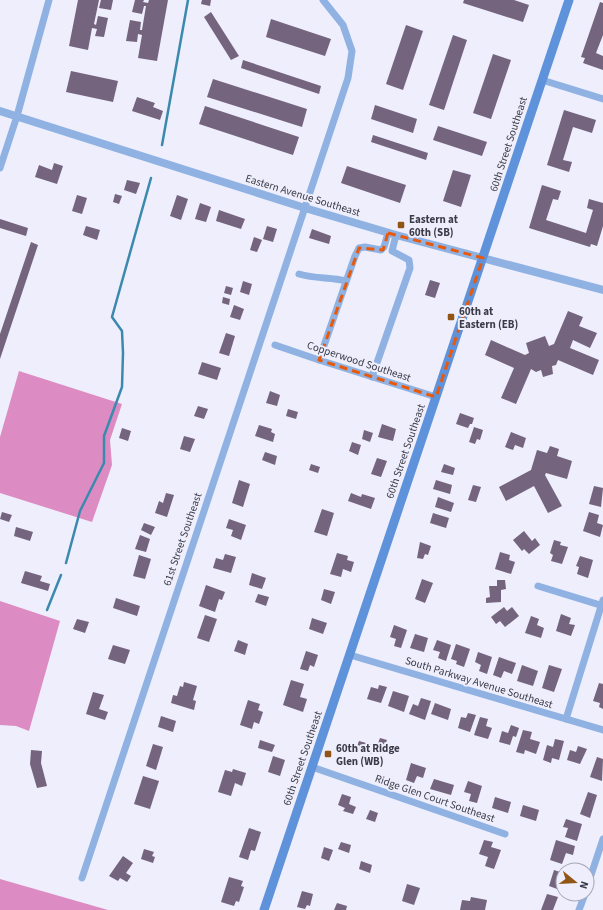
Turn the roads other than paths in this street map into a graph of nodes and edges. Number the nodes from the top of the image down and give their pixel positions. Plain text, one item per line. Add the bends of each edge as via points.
1 (49, 0) edge
2 (323, 0) edge
3 (569, 0) edge
4 (542, 80) junction
5 (603, 98) edge
6 (0, 111) edge
7 (17, 116) junction
8 (0, 168) edge
9 (304, 208) junction
10 (392, 234) junction
11 (483, 258) junction
12 (299, 274) dead end
13 (346, 281) junction
14 (603, 290) edge
15 (275, 345) dead end
16 (319, 360) junction
17 (372, 377) junction
18 (436, 397) junction
19 (538, 586) dead end
20 (603, 604) edge
21 (350, 655) junction
22 (566, 719) junction
23 (603, 730) edge
24 (312, 767) junction
25 (505, 834) dead end
26 (603, 839) edge
27 (601, 854) edge
28 (595, 868) edge
29 (82, 878) dead end
30 (264, 910) edge

1 - 7 street
2 - 9 street, 61st Street Southeast via 343,25 352,51 348,78 338,111
3 - 4 main road, 60th Street Southeast
4 - 5 street
4 - 11 main road, 60th Street Southeast
6 - 7 street, Eastern Avenue Southeast
7 - 8 street
7 - 9 street, Eastern Avenue Southeast
9 - 10 street, Eastern Avenue Southeast
9 - 29 street, 61st Street Southeast
10 - 11 street, Eastern Avenue Southeast
10 - 13 street via 381,250 359,248
10 - 17 street via 392,251 406,257 410,268
11 - 14 street, Eastern Avenue Southeast
11 - 18 main road, 60th Street Southeast
12 - 13 street via 312,278 330,277
13 - 16 street
15 - 16 street, Copperwood Southeast
16 - 17 street, Copperwood Southeast
17 - 18 street, Copperwood Southeast
18 - 21 main road, 60th Street Southeast
19 - 20 street
20 - 22 street
21 - 22 street, South Parkway Avenue Southeast
21 - 24 main road, 60th Street Southeast
22 - 23 street, South Parkway Avenue Southeast
24 - 25 street, Ridge Glen Court Southeast
24 - 30 main road, 60th Street Southeast
26 - 27 street
27 - 28 street

